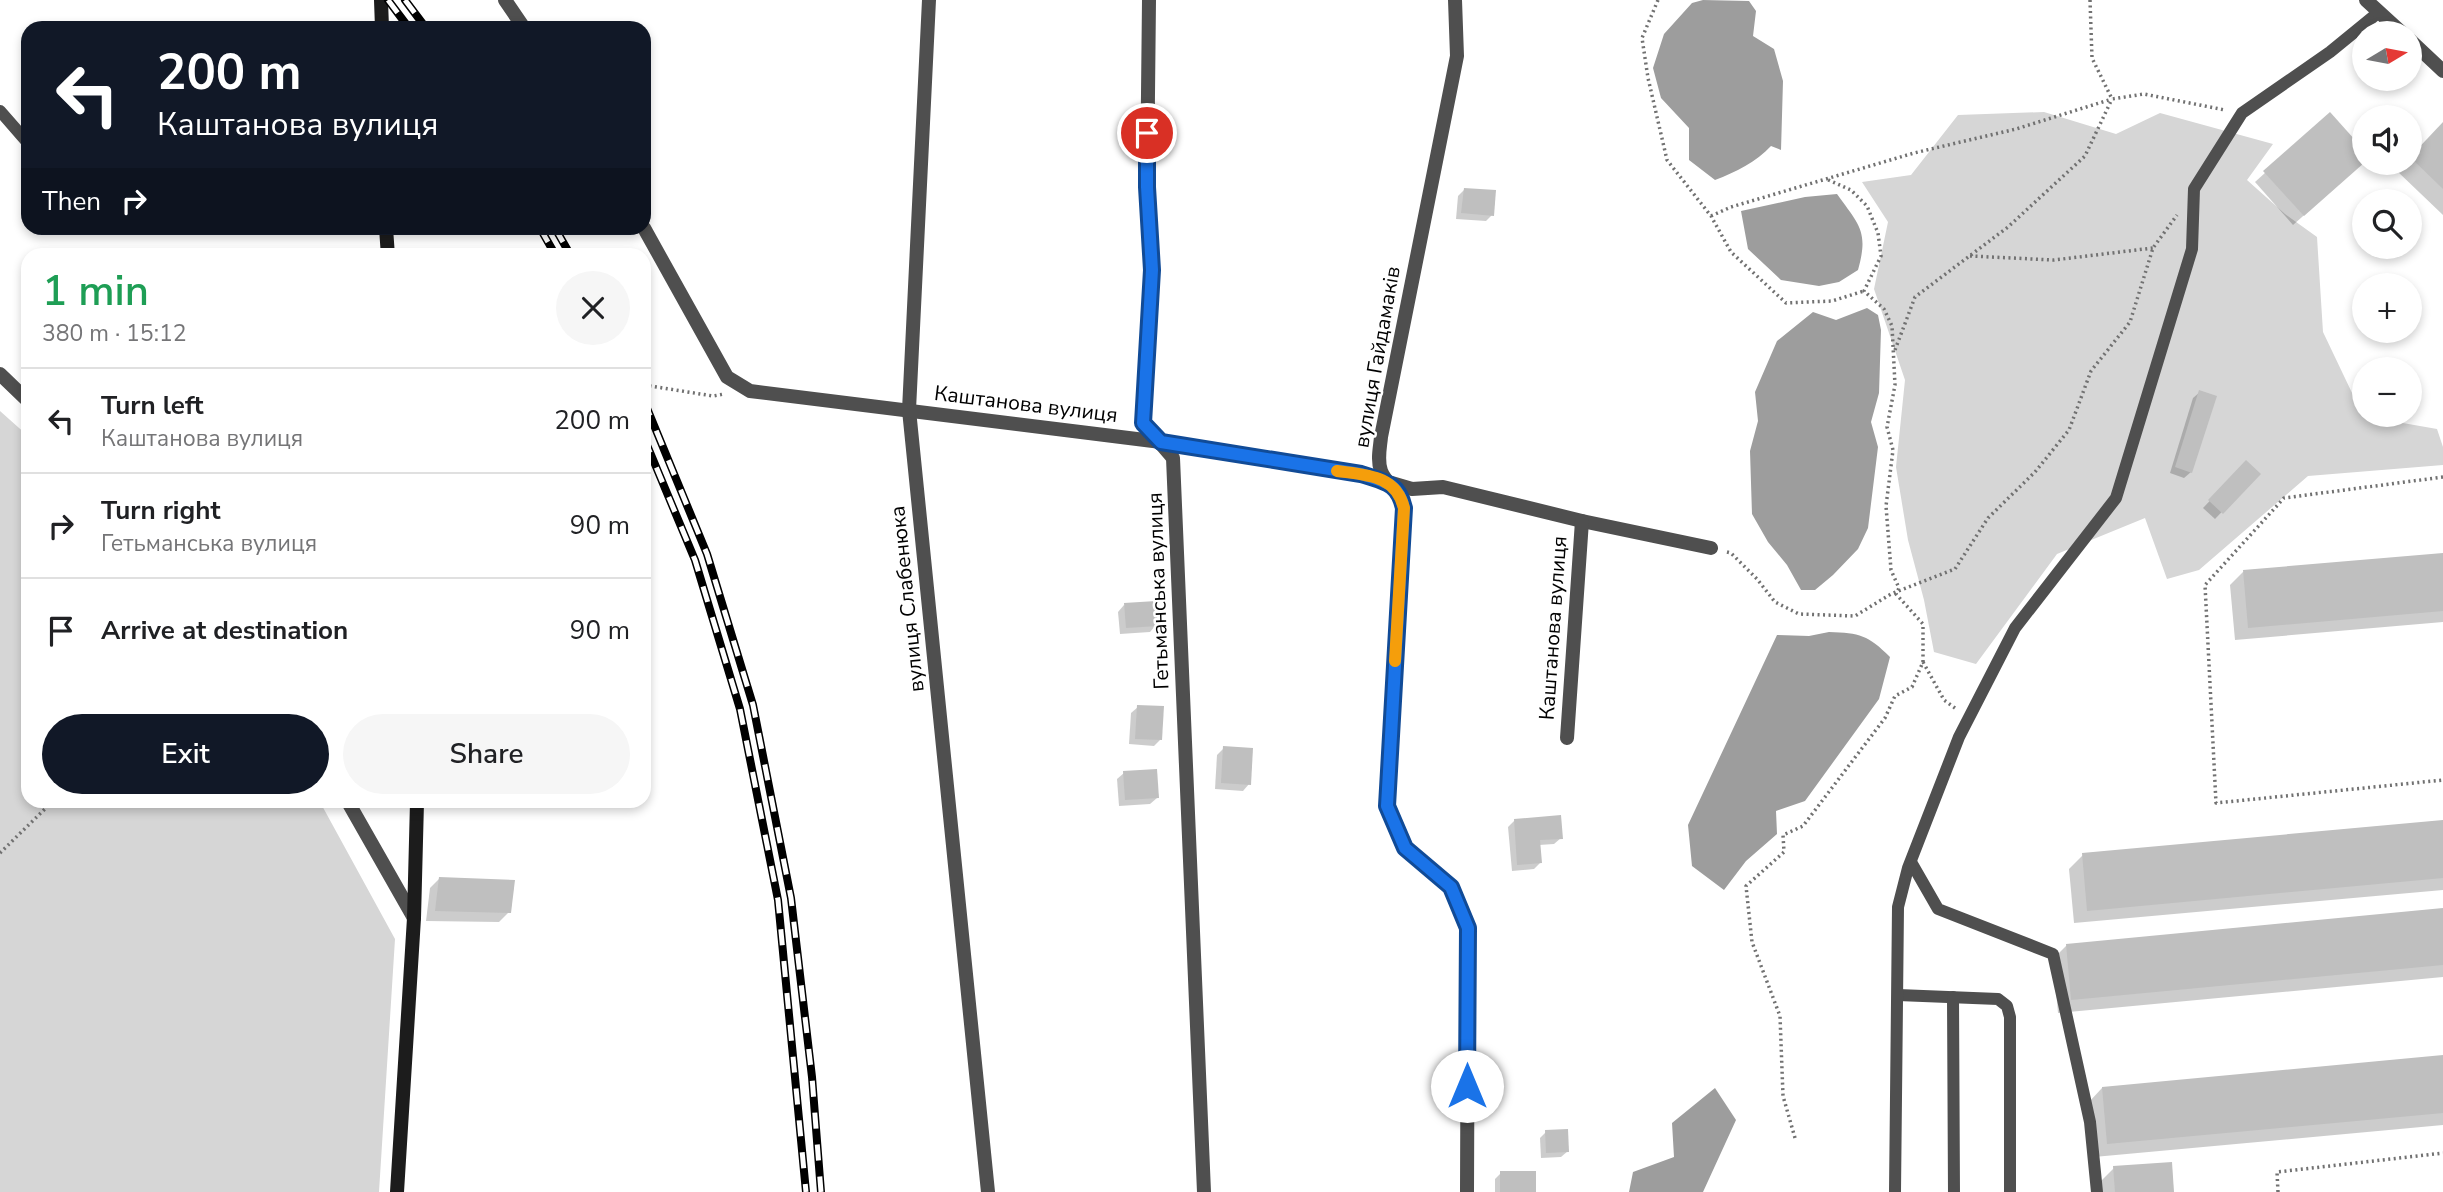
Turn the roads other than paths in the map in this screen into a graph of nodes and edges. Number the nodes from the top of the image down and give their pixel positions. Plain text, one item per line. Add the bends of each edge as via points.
1 (505, 0) edge
2 (929, 0) edge
3 (1149, 0) edge
4 (1455, 0) edge
5 (2366, 0) edge
6 (2379, 12) junction
7 (519, 21) edge
8 (2389, 21) edge
9 (2422, 51) edge
10 (2443, 71) edge
11 (0, 111) edge
12 (21, 135) edge
13 (648, 235) edge
14 (0, 374) edge
15 (21, 394) edge
16 (909, 410) junction
17 (1161, 442) junction
18 (1393, 485) junction
19 (1582, 521) junction
20 (1712, 548) road end
21 (1567, 738) dead end
22 (351, 808) edge
23 (417, 808) edge
24 (1911, 862) junction
25 (414, 918) junction
26 (1898, 995) junction
27 (1953, 997) junction
28 (397, 1192) edge
29 (988, 1192) edge
30 (1204, 1192) edge
31 (1467, 1192) edge
32 (1895, 1192) edge
33 (1954, 1192) edge
34 (2010, 1192) edge
35 (2097, 1192) edge

1 - 7 street
2 - 16 street, вулиця Слабенюка
3 - 17 street, Гетьманська вулиця via 1147,187 1152,270 1143,423
4 - 18 street, вулиця Гайдамаків via 1457,56 1381,437 1381,472
5 - 6 street
6 - 8 street
6 - 24 lane via 2242,113 2194,189 2192,249 2116,498 2015,628 1959,737
9 - 10 street
11 - 12 lane
13 - 16 street, Каштанова вулиця via 727,377 750,391
14 - 15 street
16 - 17 street, Каштанова вулиця
16 - 29 street, вулиця Слабенюка
17 - 18 street, Каштанова вулиця via 1361,474
17 - 30 street, Гетьманська вулиця via 1173,458
18 - 19 street, Каштанова вулиця via 1443,487
18 - 31 street, вулиця Гайдамаків via 1404,508 1387,806 1405,848 1451,887 1468,928
19 - 20 street, Каштанова вулиця
19 - 21 street, Каштанова вулиця
22 - 25 street
23 - 25 street
24 - 26 lane via 1898,907
24 - 35 lane via 1938,909 2053,954 2090,1122
25 - 28 street
26 - 27 lane
26 - 32 lane
27 - 33 lane
27 - 34 lane via 1998,999 2007,1006

